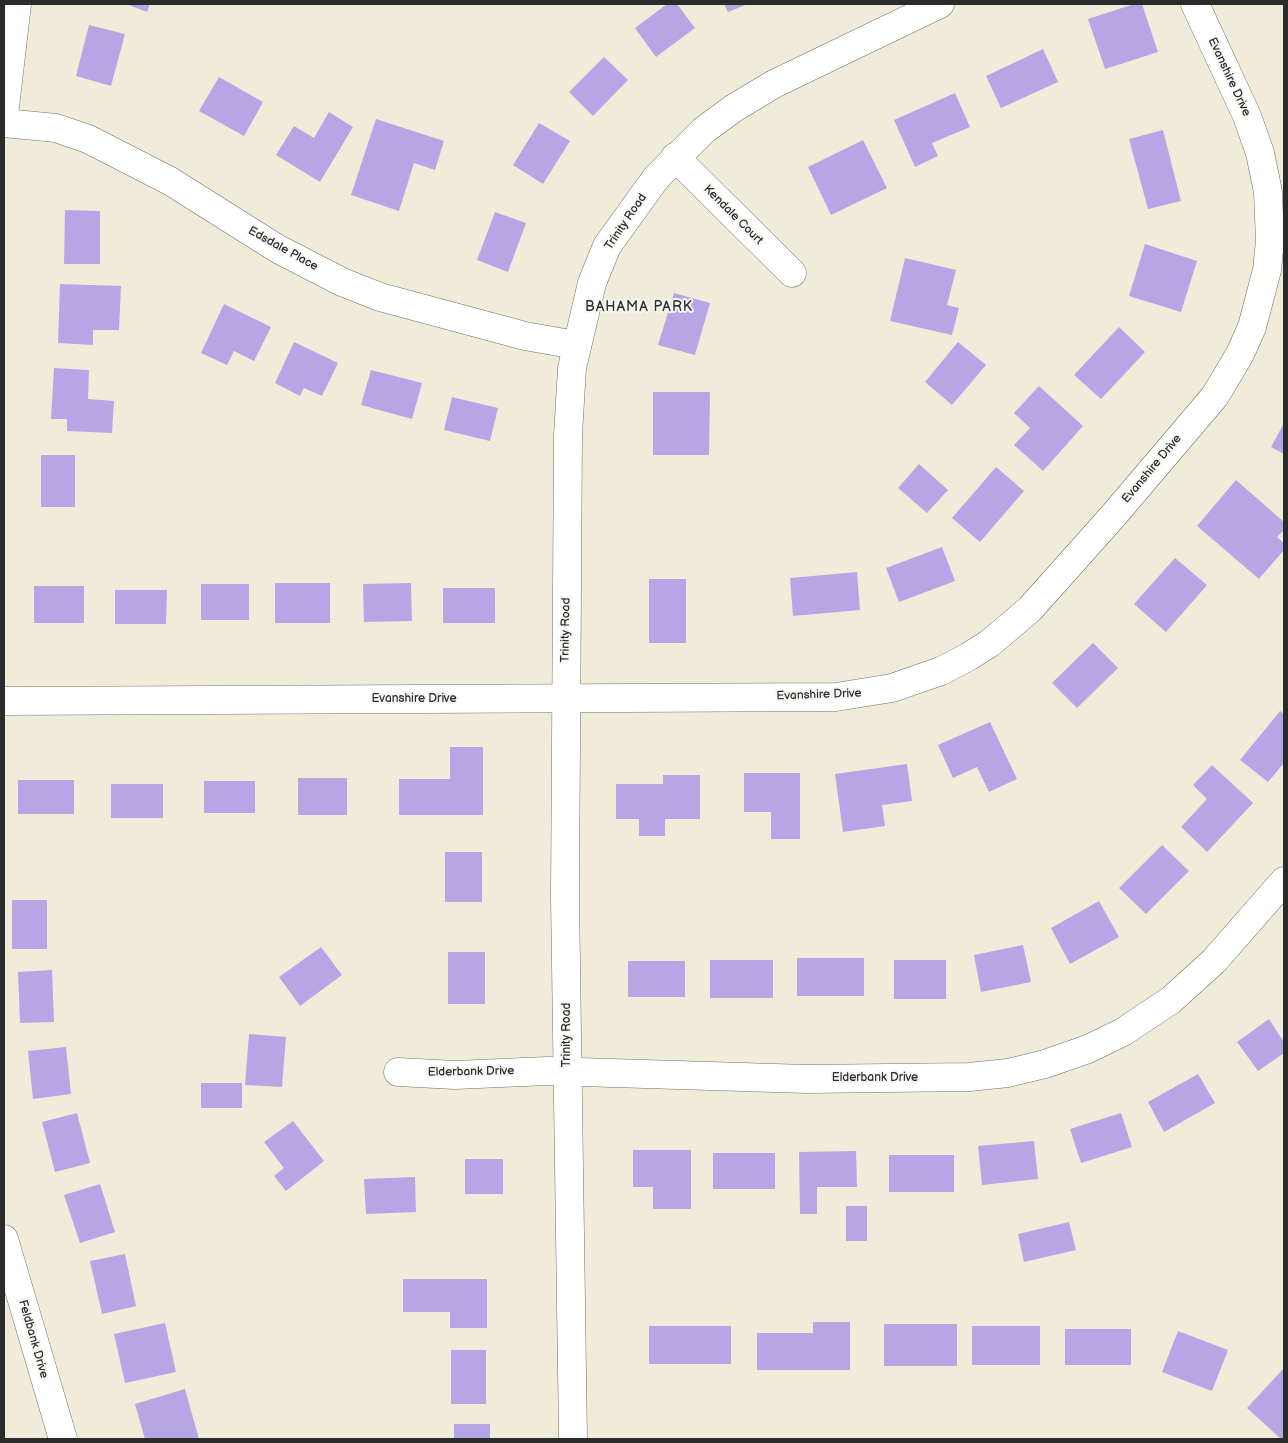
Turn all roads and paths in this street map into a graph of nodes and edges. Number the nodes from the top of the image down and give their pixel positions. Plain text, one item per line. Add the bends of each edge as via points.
1 (17, 4) edge
2 (1195, 4) edge
3 (932, 5) edge
4 (4, 114) edge
5 (4, 123) edge
6 (675, 157) junction
7 (792, 272) dead end
8 (576, 345) junction
9 (566, 698) junction
10 (4, 701) edge
11 (1284, 881) edge
12 (398, 1072) dead end
13 (567, 1072) junction
14 (4, 1239) edge
15 (63, 1439) edge
16 (573, 1439) edge

1 - 4 street
2 - 9 street, Evanshire Drive via 1247,116 1260,153 1268,192 1270,241 1261,299 1240,354 1215,396 1030,609 968,657 941,671 867,694 836,697
3 - 6 street, Trinity Road via 774,84 704,130
5 - 8 street, Edsdale Place via 56,128 88,139 170,181 278,249 342,282 380,297 525,336
6 - 7 street, Kendale Court
6 - 8 street, Trinity Road via 656,178 608,246 592,283
8 - 9 street, Trinity Road via 568,435
9 - 10 street, Evanshire Drive
9 - 13 street, Trinity Road
11 - 13 street, Elderbank Drive via 1214,961 1171,1000 1123,1032 1045,1064 1008,1073 969,1077 807,1079
12 - 13 street, Elderbank Drive via 455,1075
13 - 16 street, Trinity Road
14 - 15 street, Feldbank Drive

